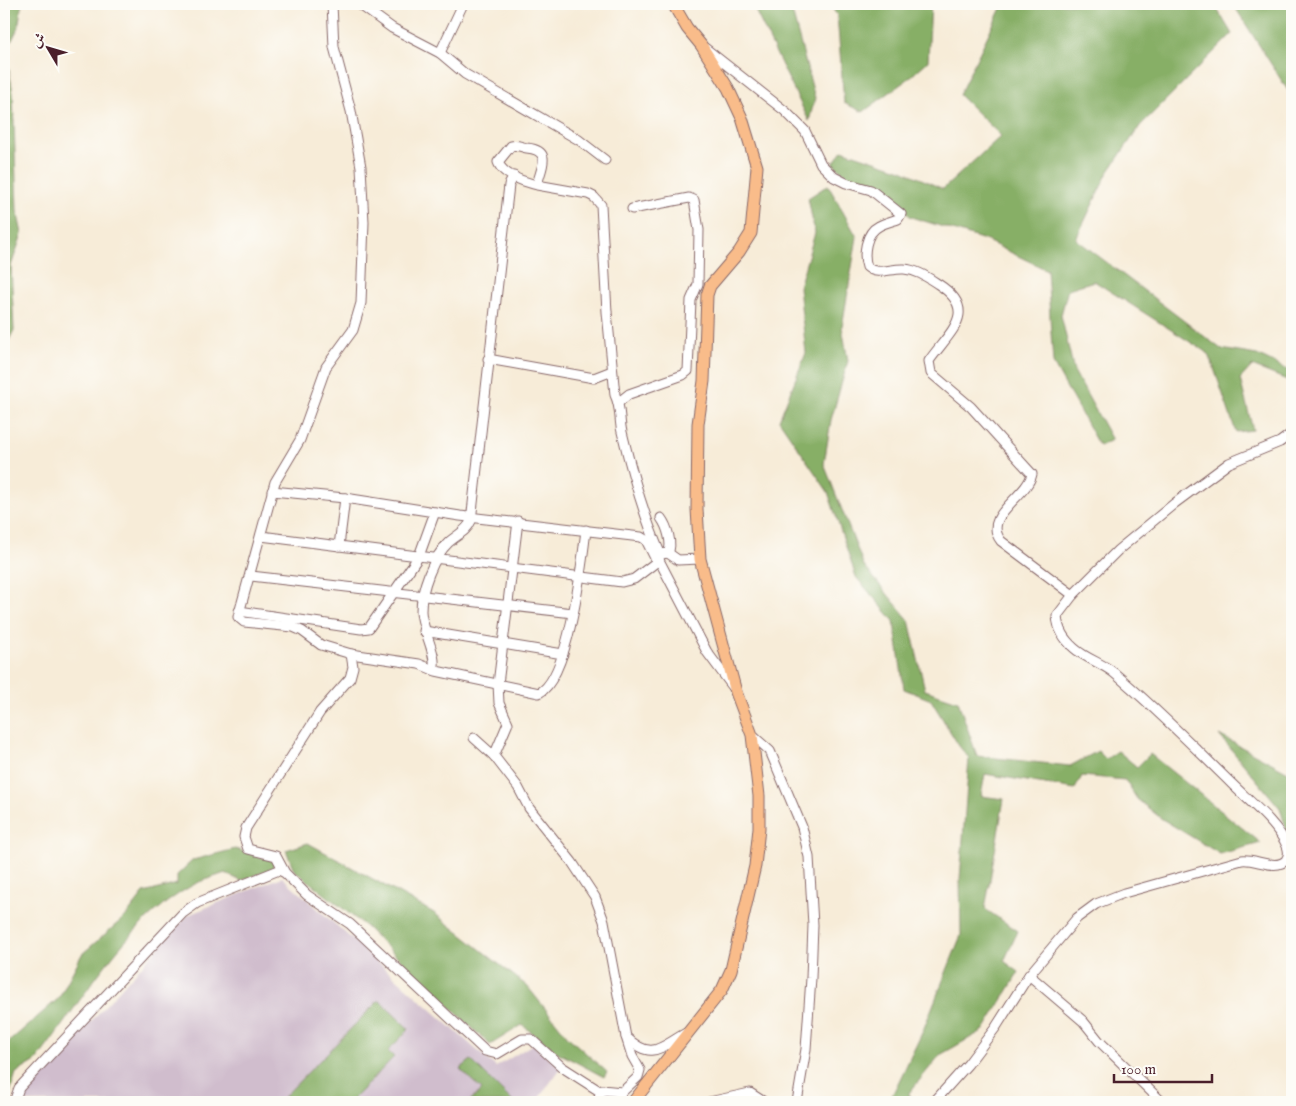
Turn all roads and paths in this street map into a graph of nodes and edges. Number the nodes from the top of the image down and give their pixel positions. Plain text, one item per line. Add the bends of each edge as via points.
1 (332, 4) edge
2 (359, 4) edge
3 (463, 4) edge
4 (673, 4) edge
5 (701, 45) junction
6 (440, 53) junction
7 (606, 160) dead end
8 (514, 176) junction
9 (537, 185) junction
10 (632, 209) dead end
11 (701, 294) junction
12 (488, 359) junction
13 (612, 371) junction
14 (619, 402) junction
15 (1292, 433) edge
16 (272, 491) junction
17 (345, 498) junction
18 (435, 512) junction
19 (472, 517) junction
20 (661, 518) dead end
21 (518, 521) junction
22 (586, 530) junction
23 (261, 536) junction
24 (339, 546) junction
25 (419, 556) junction
26 (435, 558) junction
27 (661, 558) junction
28 (700, 559) junction
29 (512, 568) junction
30 (250, 576) junction
31 (580, 577) junction
32 (395, 592) junction
33 (424, 594) junction
34 (1073, 595) junction
35 (508, 605) junction
36 (239, 611) junction
37 (573, 613) junction
38 (424, 632) junction
39 (503, 643) junction
40 (351, 654) junction
41 (563, 654) junction
42 (433, 670) junction
43 (498, 684) junction
44 (736, 692) junction
45 (752, 735) junction
46 (474, 738) dead end
47 (494, 756) junction
48 (284, 871) junction
49 (1029, 975) junction
50 (691, 1030) junction
51 (626, 1037) junction
52 (14, 1102) edge
53 (633, 1102) edge
54 (709, 1102) edge
55 (764, 1102) edge
56 (797, 1102) edge
57 (934, 1102) edge
58 (1162, 1102) edge

1 - 16 street via 334,47 355,130 362,176 361,303 353,330 326,368 300,440
2 - 6 street via 392,28
3 - 6 street
4 - 5 main road
5 - 11 main road via 735,103 757,168 751,233 739,252
5 - 34 street via 785,111 805,131 821,164 834,177 871,190 901,214 898,219 877,226 872,233 864,258 867,267 875,272 902,269 919,272 950,292 959,302 961,311 958,319 929,361 929,368 971,407 1032,474 997,519 996,534
6 - 7 street via 465,74 579,140
8 - 9 street
8 - 9 street via 500,166 499,161 513,145 536,148 544,161
8 - 12 street via 509,185
9 - 13 street via 591,195 601,205
10 - 11 street via 689,198 694,200 699,230 698,284
11 - 14 street via 691,300 691,354 687,372 628,394
11 - 28 main road via 704,381 698,424
12 - 13 street via 594,378
12 - 19 street
13 - 14 street
14 - 27 street via 622,432 637,491
15 - 34 street via 1280,442 1221,469 1175,503 1118,550
16 - 17 street
16 - 23 street
17 - 18 street
17 - 24 street
18 - 19 street
18 - 25 street
19 - 21 street
19 - 26 street via 468,527
20 - 27 street via 667,530 670,550
21 - 22 street
21 - 29 street
22 - 27 street via 641,537
22 - 31 street
23 - 24 street
23 - 30 street
24 - 25 street
25 - 26 street
25 - 32 street
26 - 29 street
26 - 33 street
27 - 28 street
27 - 31 street via 628,582
27 - 44 street via 707,652
28 - 44 main road
29 - 31 street
29 - 35 street
30 - 32 street
30 - 36 street
31 - 37 street
32 - 33 street
32 - 36 street via 372,626 364,630
33 - 35 street
33 - 38 street via 421,612
34 - 49 street via 1057,616 1057,626 1063,637 1076,650 1111,671 1149,704 1265,816 1289,852 1281,864 1242,860 1096,904 1076,918
35 - 37 street
35 - 39 street
36 - 40 street via 238,617 244,622 298,629 321,645
37 - 41 street
38 - 39 street
38 - 42 street via 434,661
39 - 41 street
39 - 43 street
40 - 42 street via 420,664
40 - 48 street via 350,678 320,712 246,828 244,837 248,849 276,856
41 - 43 street via 542,692
42 - 43 street
43 - 47 street via 499,703 508,723
44 - 45 main road
45 - 50 main road via 759,796 755,866 731,970 722,990
45 - 56 street via 770,751 802,828 809,857 812,950 806,1049
46 - 47 street
47 - 51 street via 595,897 604,921
48 - 51 street via 307,895 350,924 485,1052 497,1054 522,1039 531,1039 599,1095 622,1092 639,1075 640,1068
48 - 52 street via 197,903 183,913 19,1088
49 - 57 street via 996,1027
49 - 58 street via 1083,1022
50 - 51 street via 652,1051 641,1049
50 - 53 main road
54 - 55 street via 750,1093

